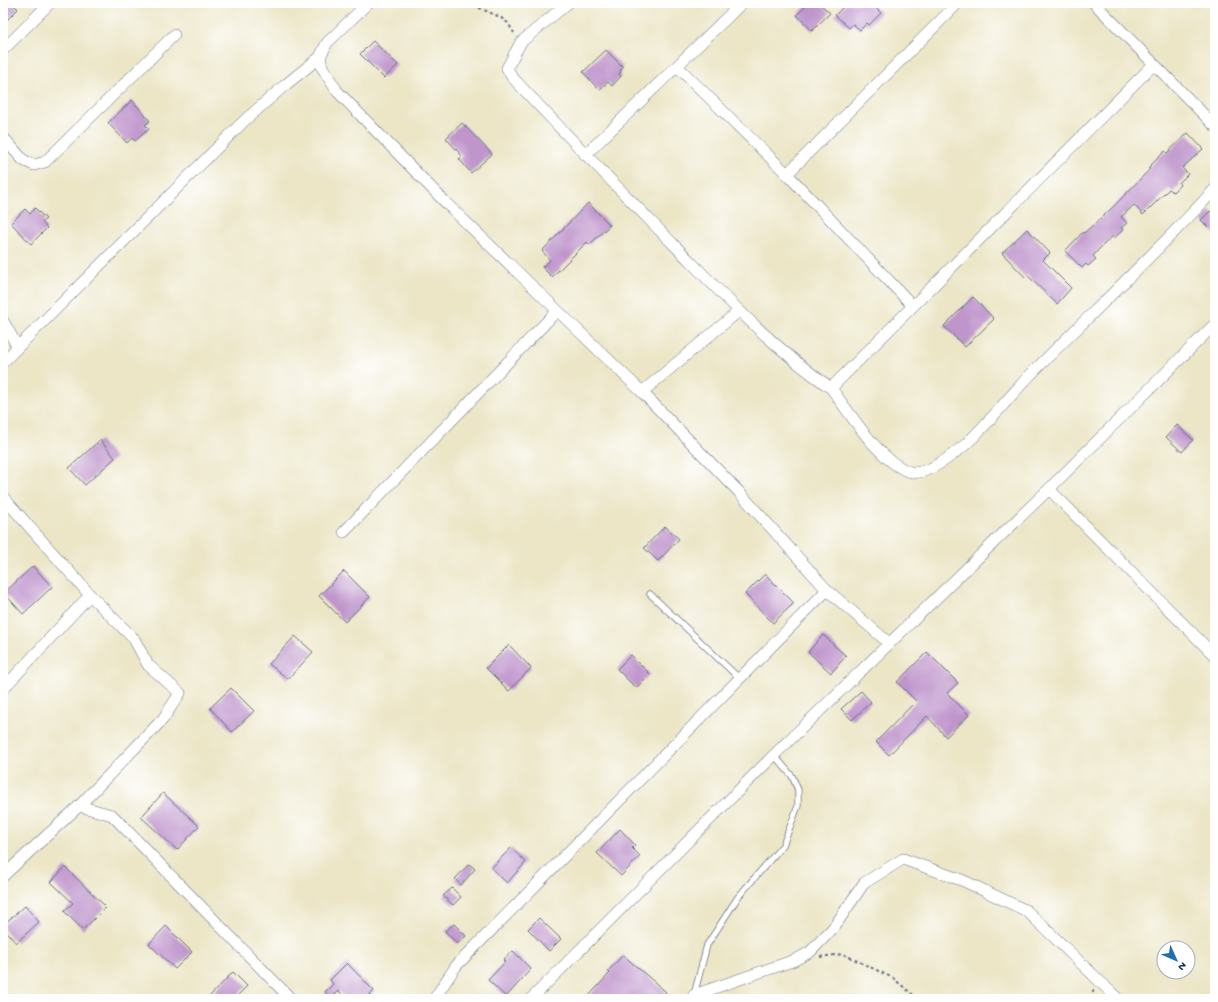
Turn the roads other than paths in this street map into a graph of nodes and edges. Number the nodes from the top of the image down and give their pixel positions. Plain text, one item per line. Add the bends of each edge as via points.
1 (50, 3) edge
2 (368, 3) edge
3 (568, 3) edge
4 (742, 3) edge
5 (958, 3) edge
6 (1094, 3) edge
7 (174, 34) dead end
8 (3, 50) edge
9 (320, 57) junction
10 (1154, 64) junction
11 (678, 66) junction
12 (1215, 126) edge
13 (3, 137) edge
14 (585, 155) junction
15 (787, 174) junction
16 (1215, 189) edge
17 (913, 306) junction
18 (557, 311) junction
19 (740, 311) junction
20 (3, 321) edge
21 (1215, 324) edge
22 (17, 346) junction
23 (3, 362) edge
24 (831, 388) junction
25 (642, 392) junction
26 (1048, 490) junction
27 (3, 497) edge
28 (344, 532) dead end
29 (827, 590) junction
30 (650, 594) dead end
31 (90, 595) junction
32 (889, 644) junction
33 (1215, 656) edge
34 (739, 678) junction
35 (3, 689) edge
36 (774, 755) junction
37 (79, 806) junction
38 (3, 876) edge
39 (695, 997) edge
40 (291, 999) edge
41 (434, 999) edge
42 (531, 999) edge
43 (1118, 999) edge

1 - 8 street
2 - 9 street via 327,43
3 - 14 street via 521,42 507,68 512,77
4 - 11 street
5 - 15 street
6 - 10 street
7 - 13 street via 45,162 34,165 23,160
9 - 18 street via 322,67 336,91
9 - 22 street via 244,121
10 - 12 street
10 - 17 street
11 - 14 street
11 - 15 street
14 - 19 street
15 - 17 street
16 - 24 street via 1034,370 966,444 934,468 912,472 891,463 858,426
17 - 24 street
18 - 25 street
18 - 28 street
19 - 24 street via 804,369
19 - 25 street
20 - 22 street
21 - 26 street
22 - 23 street
25 - 29 street via 739,492
26 - 32 street
26 - 33 street
27 - 31 street
29 - 32 street
29 - 34 street
30 - 34 lane
31 - 35 street
31 - 37 street via 134,638 148,665 180,693 163,719
32 - 36 street
34 - 41 street via 456,966
36 - 39 lane via 792,776 798,790 798,806 783,844 738,897 708,945
36 - 42 street
37 - 38 street
37 - 40 street via 112,815
39 - 43 street via 810,952 834,927 864,883 904,859 964,881 1027,911

